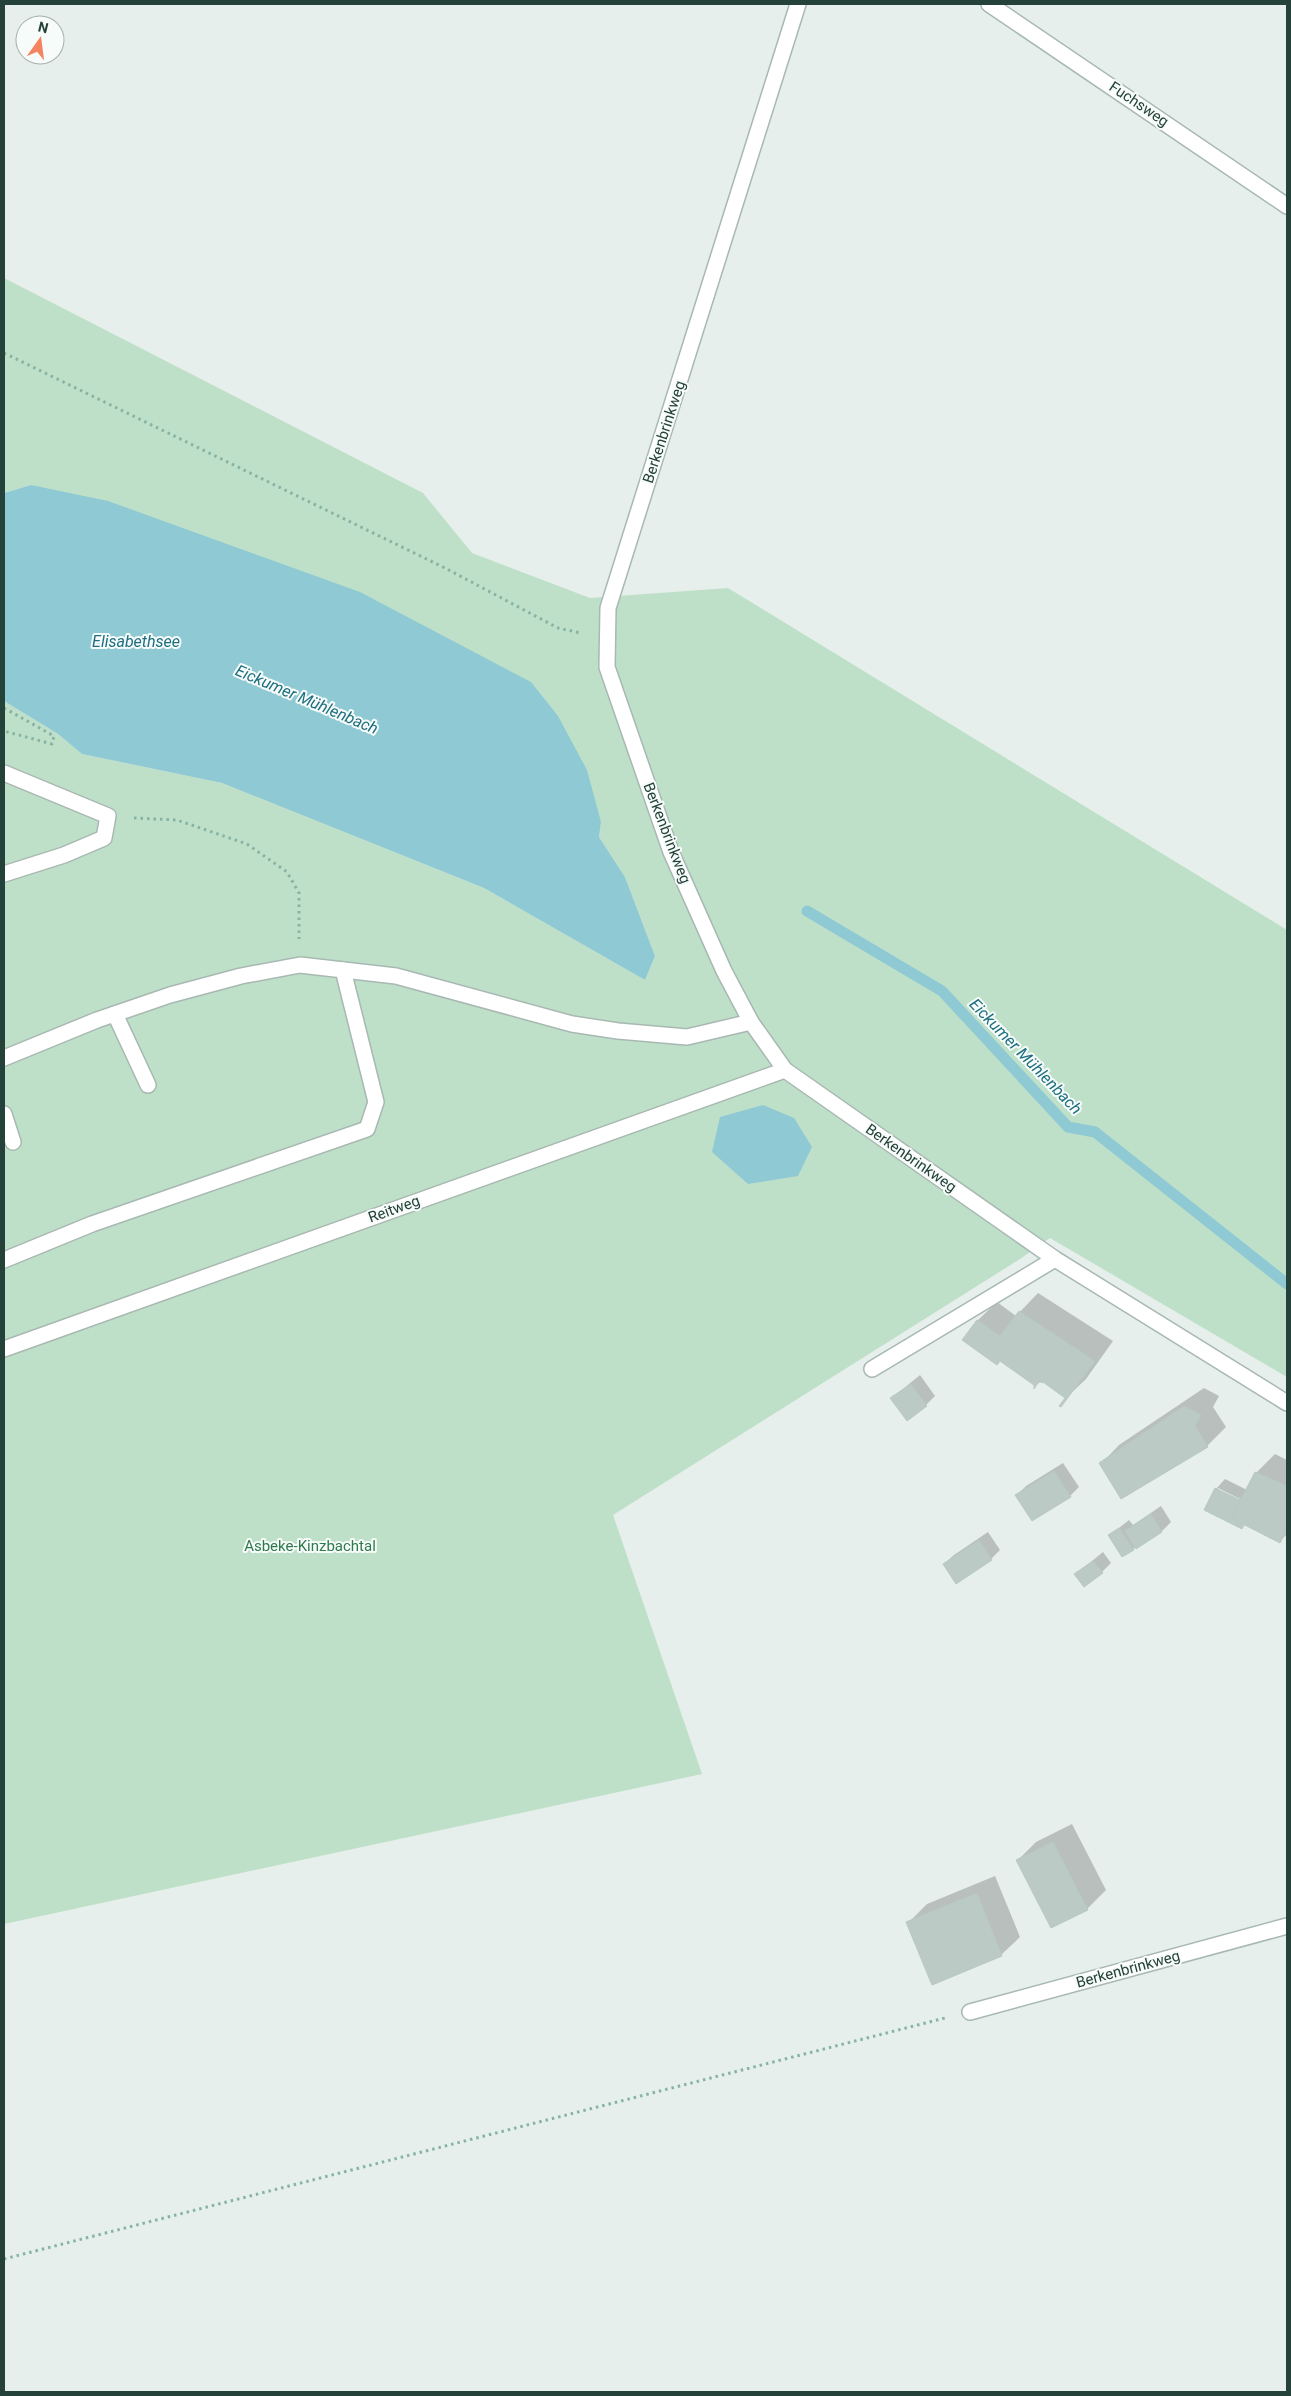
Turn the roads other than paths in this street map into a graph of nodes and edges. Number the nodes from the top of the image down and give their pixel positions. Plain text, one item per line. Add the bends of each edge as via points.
1 (798, 4) edge
2 (989, 4) edge
3 (1287, 206) edge
4 (4, 772) edge
5 (4, 874) edge
6 (343, 970) junction
7 (115, 1014) junction
8 (751, 1022) junction
9 (4, 1058) edge
10 (785, 1070) junction
11 (148, 1085) dead end
12 (4, 1114) edge
13 (13, 1142) dead end
14 (1055, 1258) junction
15 (4, 1260) edge
16 (4, 1349) edge
17 (872, 1369) dead end
18 (1287, 1403) edge
19 (1287, 1926) edge
20 (970, 2012) road end

1 - 8 street, Berkenbrinkweg via 608,608 606,640 607,668 671,852 724,971
2 - 3 street, Fuchsweg
4 - 5 street via 108,816 104,838
6 - 7 street via 300,965 241,976
6 - 8 street via 396,976 572,1024 618,1031 687,1037
6 - 15 street via 376,1102 367,1129 110,1218
7 - 9 street
7 - 11 street
8 - 10 street, Berkenbrinkweg
10 - 14 street, Berkenbrinkweg
10 - 16 street, Reitweg
12 - 13 street
14 - 17 street
14 - 18 street, Berkenbrinkweg
19 - 20 street, Berkenbrinkweg

